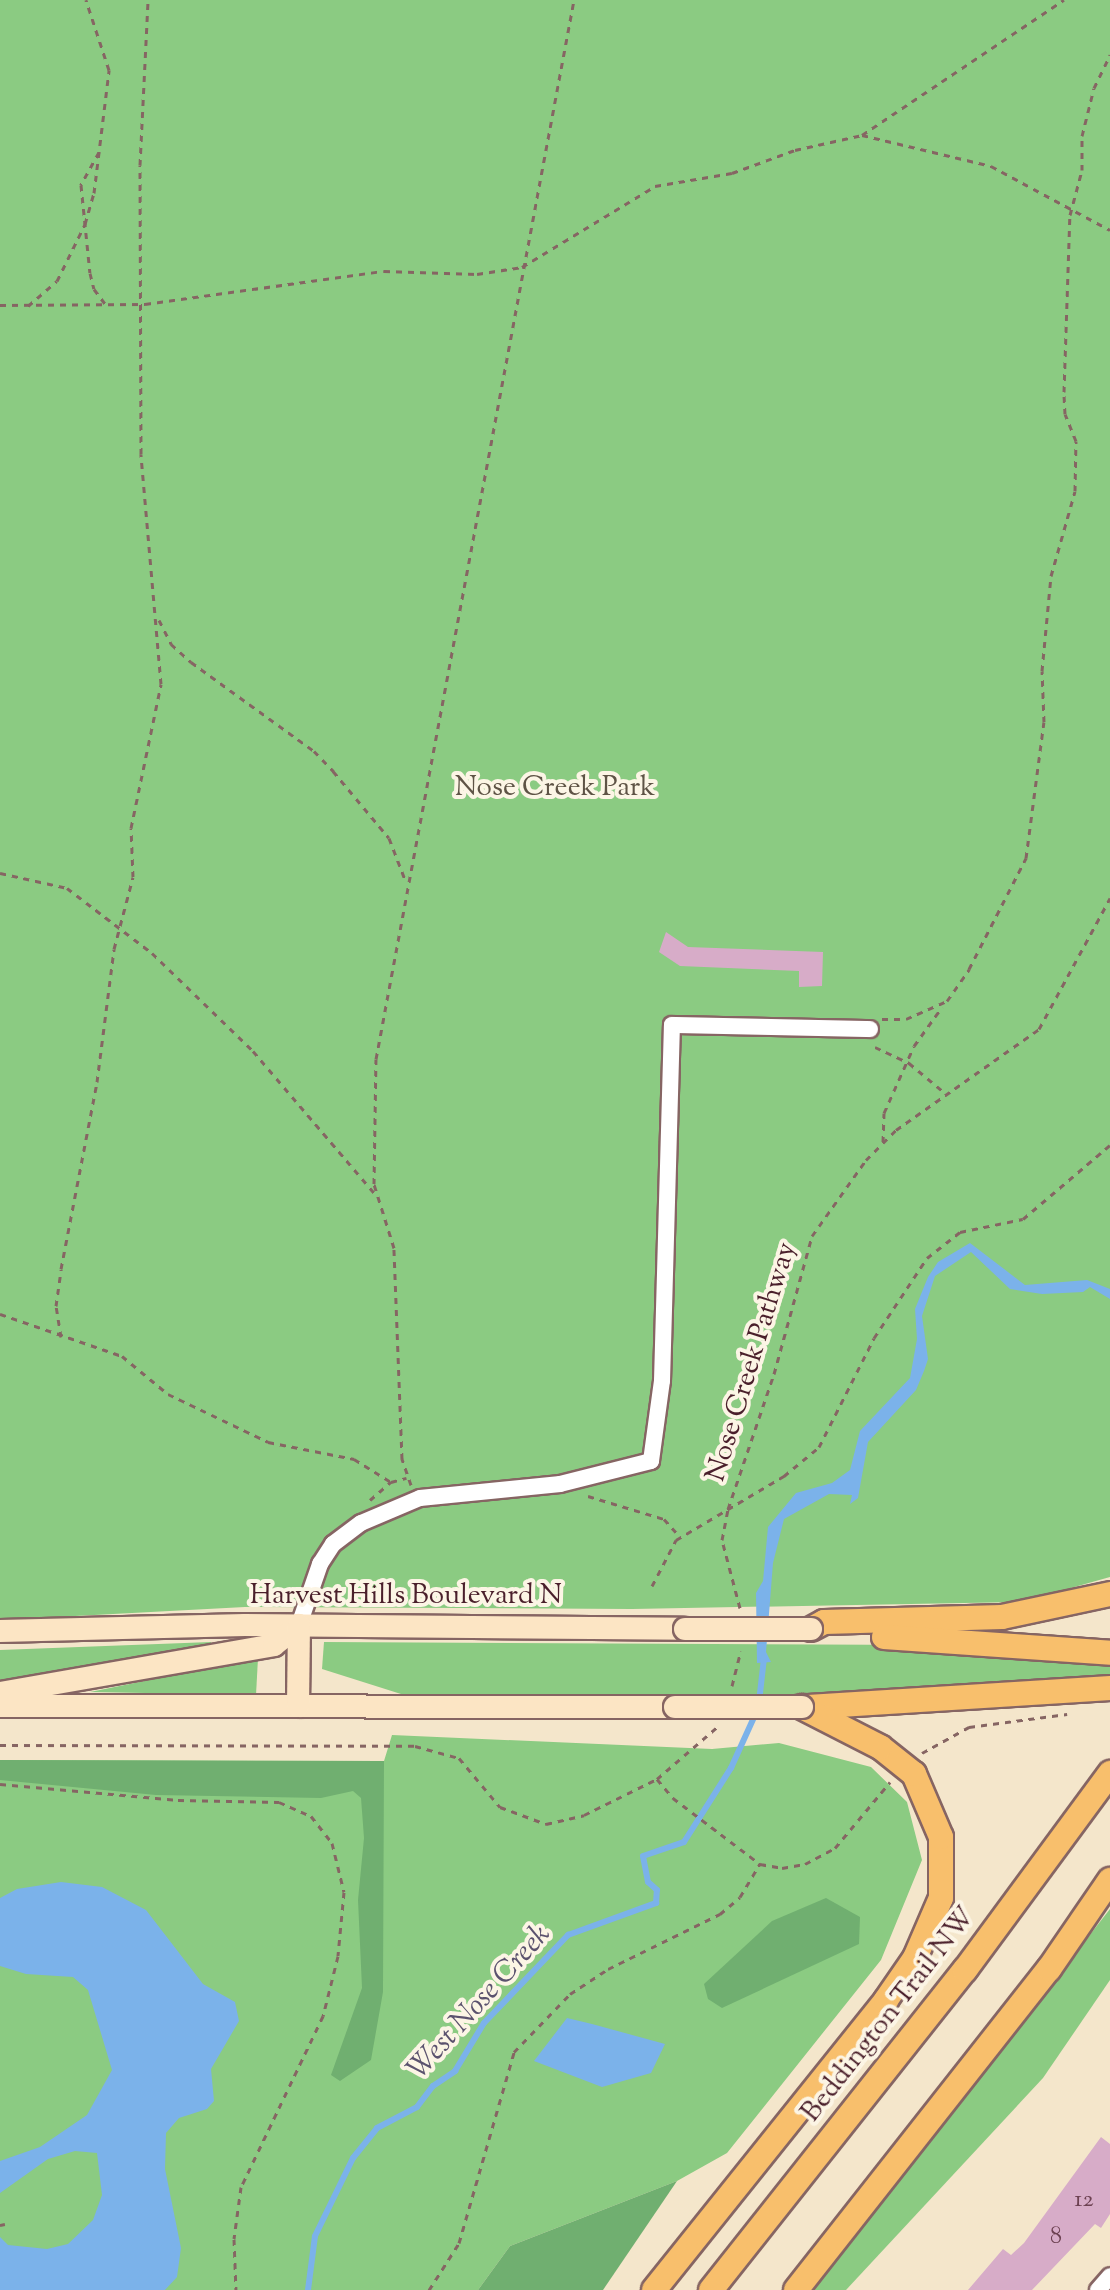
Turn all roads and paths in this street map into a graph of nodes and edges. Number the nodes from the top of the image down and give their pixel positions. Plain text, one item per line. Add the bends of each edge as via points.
1 (86, 0) edge
2 (148, 0) edge
3 (574, 0) edge
4 (1064, 0) edge
5 (1110, 55) edge
6 (862, 135) junction
7 (99, 152) junction
8 (1071, 209) junction
9 (85, 224) junction
10 (1110, 230) edge
11 (522, 267) junction
12 (140, 304) junction
13 (0, 305) edge
14 (28, 306) junction
15 (107, 306) junction
16 (156, 614) junction
17 (0, 873) edge
18 (407, 886) junction
19 (1110, 898) edge
20 (118, 927) junction
21 (942, 1007) junction
22 (870, 1029) junction
23 (907, 1062) junction
24 (945, 1093) junction
25 (884, 1143) junction
26 (1110, 1145) edge
27 (377, 1195) junction
28 (0, 1314) edge
29 (61, 1337) junction
30 (391, 1482) dead end
31 (553, 1485) junction
32 (420, 1498) junction
33 (728, 1509) junction
34 (680, 1537) junction
35 (652, 1586) dead end
36 (1110, 1594) edge
37 (742, 1615) dead end
38 (299, 1625) junction
39 (811, 1629) junction
40 (0, 1631) edge
41 (743, 1638) dead end
42 (1110, 1653) edge
43 (1110, 1688) edge
44 (730, 1691) dead end
45 (0, 1693) edge
46 (0, 1706) edge
47 (298, 1706) junction
48 (802, 1707) junction
49 (1072, 1713) dead end
50 (723, 1719) dead end
51 (0, 1745) edge
52 (911, 1759) dead end
53 (1110, 1773) edge
54 (894, 1777) dead end
55 (657, 1779) junction
56 (0, 1784) edge
57 (760, 1864) junction
58 (1110, 1880) edge
59 (1110, 1889) edge
60 (1049, 1969) junction
61 (1110, 2276) edge
62 (236, 2290) edge
63 (429, 2290) edge
64 (654, 2290) edge
65 (711, 2290) edge
66 (796, 2290) edge
67 (1098, 2290) edge

1 - 7 path via 109,70
2 - 12 path via 141,90
3 - 11 path
4 - 6 path
5 - 8 path via 1094,88
6 - 8 path via 991,166
6 - 11 path via 795,150 732,173 655,186
7 - 9 path
7 - 9 path via 81,185
8 - 10 path
8 - 21 path via 1064,392 1065,414 1076,441 1075,491 1051,576 1033,822 1026,858 969,969
9 - 14 path via 57,281
9 - 15 path via 94,289
11 - 12 path via 477,274 384,271
11 - 18 path
12 - 15 path
12 - 16 path via 141,454
13 - 14 path
14 - 15 path
16 - 18 path via 171,644 314,751 348,787 389,838
16 - 20 path via 161,684 131,828 133,877
17 - 20 path via 67,888
18 - 27 path via 376,1059
19 - 24 path, Nose Creek Pathway via 1039,1029
20 - 27 path via 253,1051
20 - 29 path via 97,1082 61,1269 56,1306
21 - 22 path via 906,1019 869,1019
21 - 23 path
22 - 23 path via 870,1045
22 - 31 street via 672,1025 662,1381 651,1461
23 - 24 path
23 - 25 path via 884,1113
24 - 25 path, Nose Creek Pathway
25 - 33 path, Nose Creek Pathway via 812,1236 774,1374
26 - 33 path via 1023,1219 948,1238 927,1258 874,1338 819,1447 784,1476
27 - 32 path via 394,1248 402,1459 406,1478
28 - 29 path
29 - 30 path via 122,1356 168,1394 268,1442 354,1459
31 - 32 street
31 - 34 path via 664,1519
32 - 38 street via 361,1523 333,1544 320,1564
33 - 34 path
33 - 37 path, Nose Creek Pathway via 722,1540
34 - 35 path
36 - 39 main road via 1002,1617 824,1622
38 - 39 main road, Harvest Hills Boulevard N, bridge
38 - 40 main road, Harvest Hills Boulevard N
38 - 45 main road via 274,1645
38 - 47 main road
39 - 42 main road via 831,1636
41 - 44 path
43 - 48 main road
46 - 47 main road
47 - 48 main road, bridge
48 - 64 main road via 880,1747 914,1774 941,1837 941,1898 915,1958 886,2000
49 - 52 path via 969,1727
50 - 55 path
51 - 55 path via 415,1746 459,1758 500,1807 546,1824 584,1815
53 - 65 main road, Beddington Trail NW via 965,1970
54 - 57 path via 835,1848 805,1864
55 - 57 path via 673,1798
56 - 62 path via 178,1800 279,1802 311,1816 332,1843 344,1892 338,1956 323,2016 241,2187 234,2239
57 - 63 path via 740,1897 720,1914 583,1986 538,2021 514,2052 459,2243
58 - 60 main road
59 - 60 main road
60 - 66 main road
61 - 67 street

